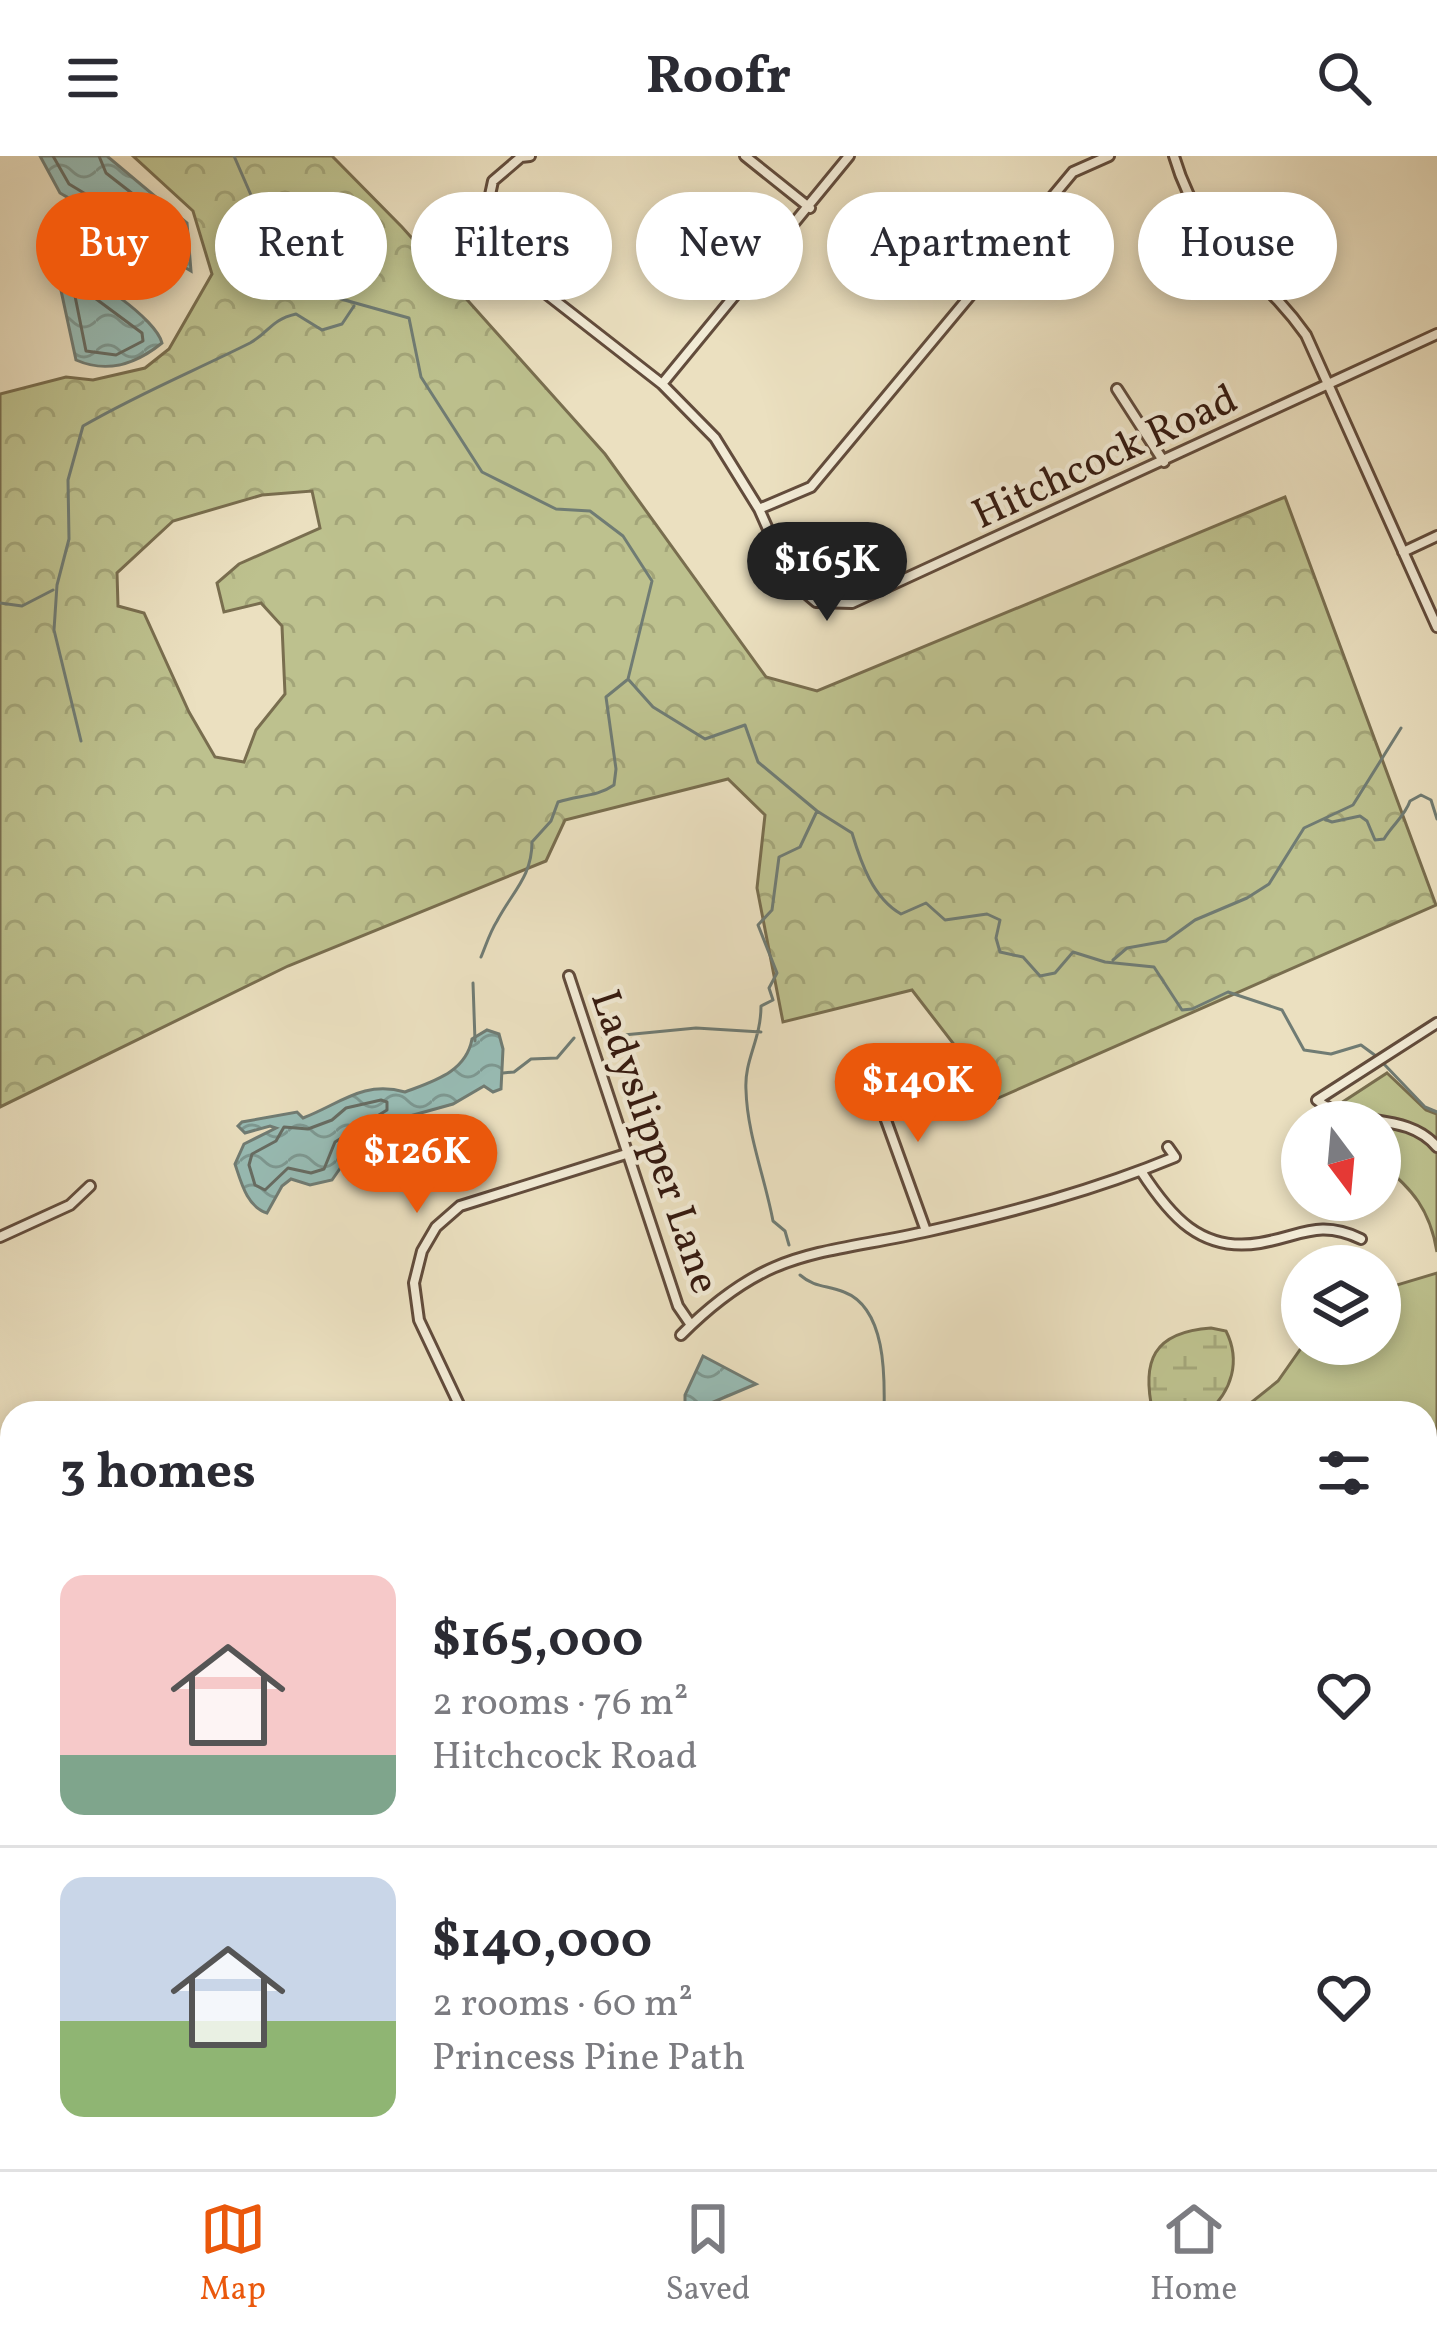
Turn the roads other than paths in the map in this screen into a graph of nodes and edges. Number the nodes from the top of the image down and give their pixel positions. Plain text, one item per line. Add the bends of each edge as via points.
1 (530, 156) edge
2 (745, 156) edge
3 (849, 156) edge
4 (1109, 156) edge
5 (1174, 156) edge
6 (810, 208) junction
7 (1437, 334) edge
8 (1328, 383) junction
9 (662, 384) junction
10 (1117, 389) dead end
11 (1164, 462) junction
12 (759, 509) junction
13 (1437, 536) edge
14 (1403, 552) junction
15 (1437, 627) edge
16 (569, 976) dead end
17 (1437, 1023) edge
18 (874, 1065) dead end
19 (1168, 1147) dead end
20 (1437, 1147) edge
21 (626, 1154) junction
22 (1141, 1171) junction
23 (91, 1186) dead end
24 (926, 1232) junction
25 (0, 1237) edge
26 (1360, 1239) dead end
27 (691, 1325) junction
28 (681, 1335) dead end
29 (457, 1401) edge

1 - 9 street, Hitchcock Road via 493,181 484,223 503,260
2 - 6 street
3 - 6 street
4 - 12 street via 1073,172 812,487
5 - 8 street via 1196,212 1293,316
6 - 9 street
7 - 8 street, Hitchcock Road
8 - 11 street, Hitchcock Road
8 - 14 street
9 - 12 street, Hitchcock Road via 715,438
10 - 11 street
11 - 12 street, Hitchcock Road via 852,603 816,602 791,581
13 - 14 street
14 - 15 street
16 - 21 street, Ladyslipper Lane
17 - 20 street via 1317,1100 1330,1111 1411,1126
18 - 24 street via 874,1087
19 - 22 street via 1175,1157
21 - 27 street, Ladyslipper Lane via 677,1306
21 - 29 street via 460,1206 436,1227 414,1283 419,1320
22 - 24 street
22 - 26 street via 1166,1210 1193,1234 1223,1244 1324,1228
23 - 25 street via 70,1205
24 - 27 street via 784,1260
27 - 28 street

